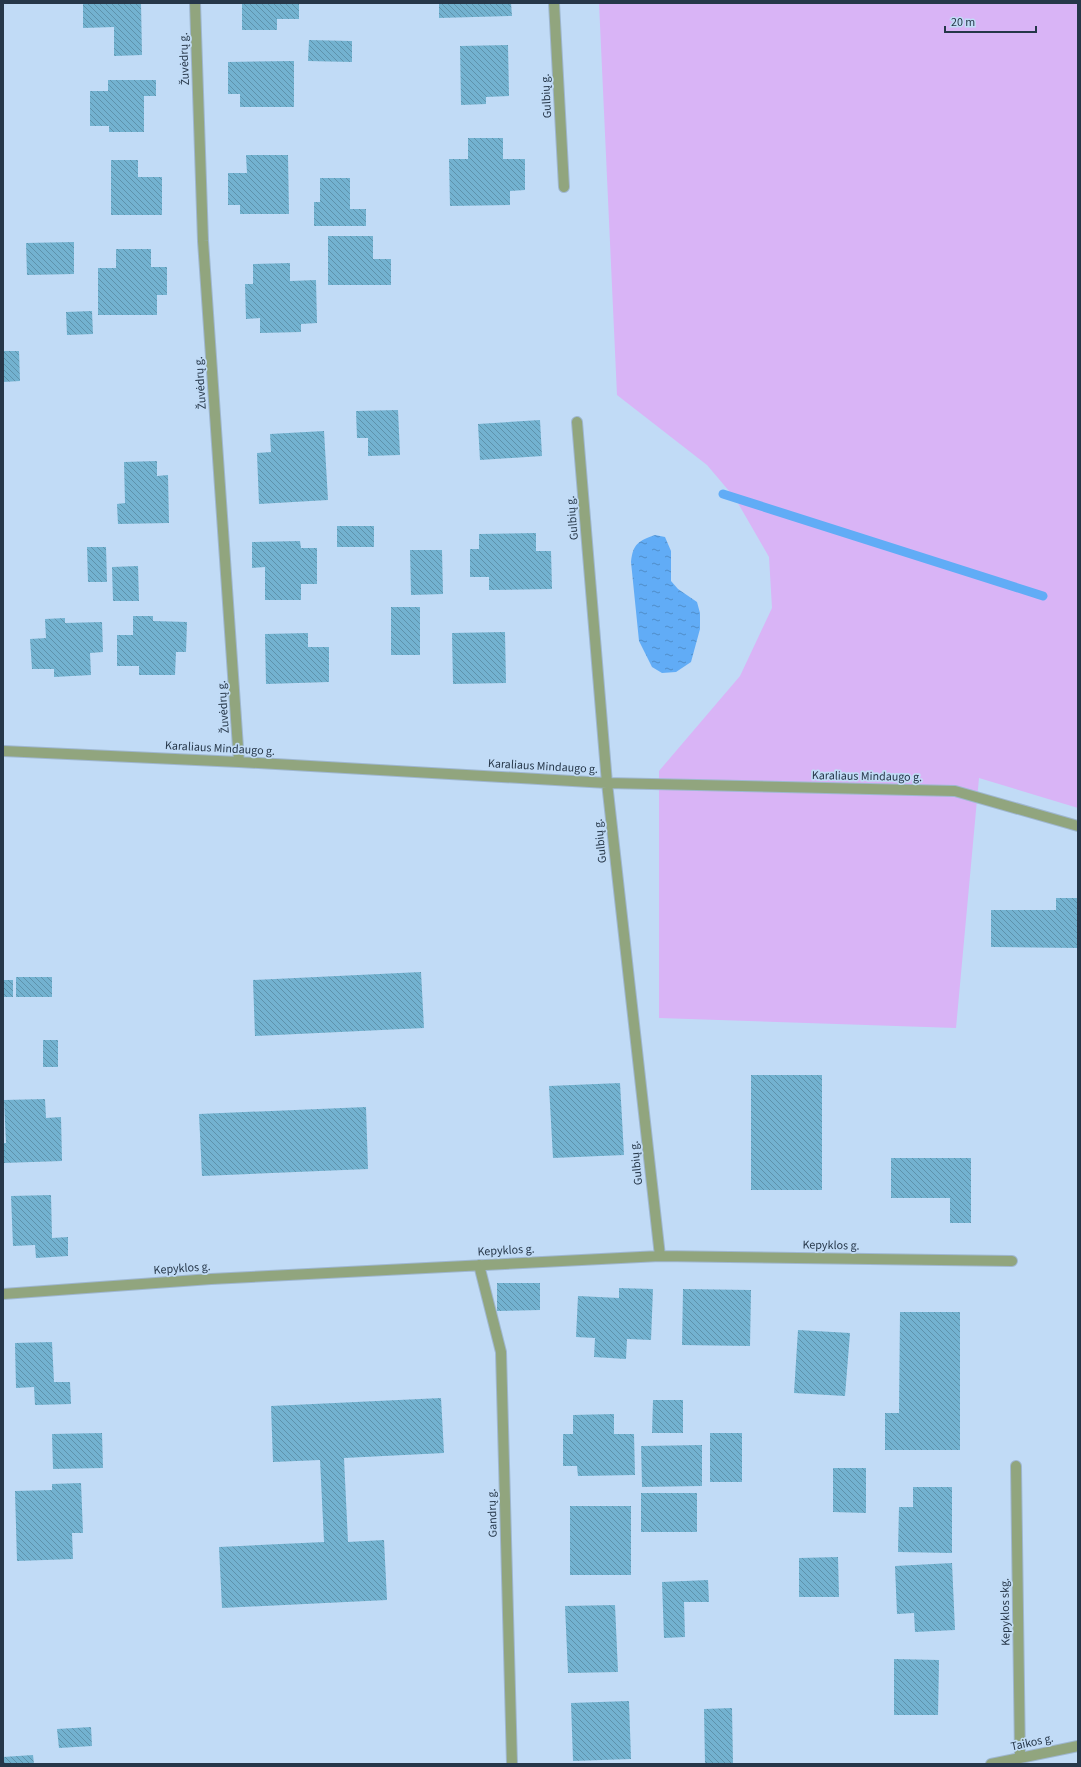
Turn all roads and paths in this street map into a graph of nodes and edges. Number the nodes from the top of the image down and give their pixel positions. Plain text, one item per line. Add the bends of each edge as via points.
1 (194, 3) edge
2 (554, 3) edge
3 (564, 187) dead end
4 (577, 422) dead end
5 (3, 751) edge
6 (240, 762) junction
7 (607, 783) junction
8 (1078, 826) edge
9 (660, 1256) junction
10 (1012, 1260) dead end
11 (479, 1264) junction
12 (3, 1294) edge
13 (1016, 1466) dead end
14 (1078, 1746) edge
15 (1020, 1758) junction
16 (512, 1764) edge
17 (991, 1764) edge

1 - 6 street, Žuvėdrų g. via 203,241
2 - 3 street, Gulbių g.
4 - 7 street, Gulbių g.
5 - 6 street, Karaliaus Mindaugo g.
6 - 7 street, Karaliaus Mindaugo g.
7 - 8 street, Karaliaus Mindaugo g. via 955,791
7 - 9 street, Gulbių g.
9 - 10 street, Kepyklos g.
9 - 11 street, Kepyklos g.
11 - 12 street, Kepyklos g.
11 - 16 street, Gandrų g. via 501,1352
13 - 15 street, Kepyklos skg.
14 - 15 street, Taikos g.
15 - 17 street, Taikos g.

